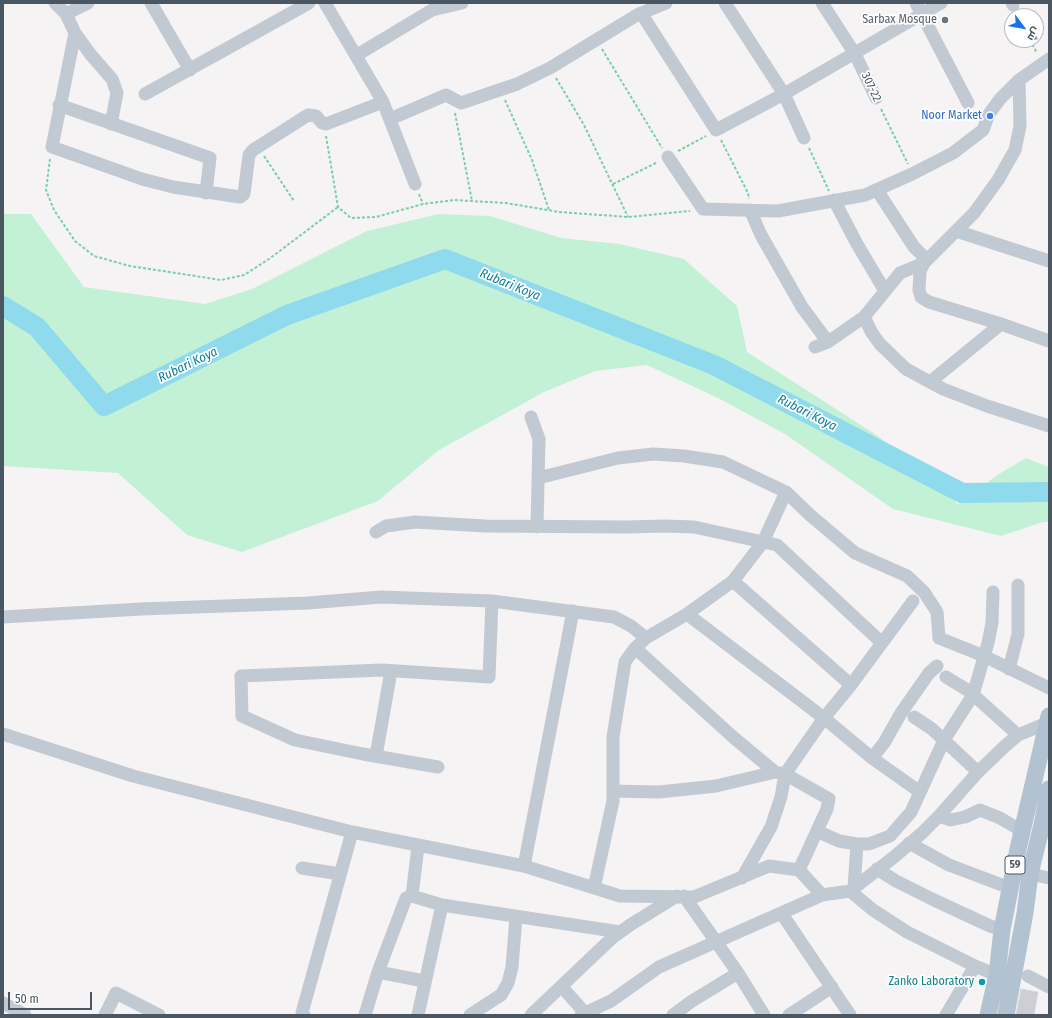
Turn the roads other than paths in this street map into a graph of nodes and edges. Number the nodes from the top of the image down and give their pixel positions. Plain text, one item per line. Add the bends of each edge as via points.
1 (55, 3) edge
2 (88, 3) edge
3 (151, 3) edge
4 (309, 3) edge
5 (325, 3) edge
6 (462, 3) edge
7 (725, 3) edge
8 (822, 3) edge
9 (941, 3) edge
10 (659, 5) edge
11 (919, 9) edge
12 (641, 13) junction
13 (66, 14) junction
14 (76, 33) junction
15 (855, 54) junction
16 (357, 55) junction
17 (1049, 59) edge
18 (190, 70) junction
19 (1019, 80) junction
20 (145, 94) dead end
21 (784, 94) junction
22 (876, 98) road end
23 (383, 102) junction
24 (968, 103) dead end
25 (59, 105) junction
26 (390, 119) junction
27 (111, 124) junction
28 (804, 138) road end
29 (668, 157) road end
30 (415, 184) dead end
31 (877, 190) junction
32 (206, 193) junction
33 (834, 200) junction
34 (750, 210) junction
35 (956, 231) junction
36 (925, 261) junction
37 (1049, 261) edge
38 (885, 291) junction
39 (864, 317) junction
40 (1001, 324) junction
41 (1049, 341) edge
42 (828, 342) junction
43 (815, 348) dead end
44 (930, 382) junction
45 (531, 417) dead end
46 (1049, 426) edge
47 (538, 478) junction
48 (786, 492) junction
49 (537, 527) junction
50 (376, 532) dead end
51 (763, 542) junction
52 (733, 581) junction
53 (1018, 585) dead end
54 (993, 592) dead end
55 (492, 601) junction
56 (913, 601) dead end
57 (573, 611) junction
58 (687, 614) junction
59 (3, 617) edge
60 (646, 638) junction
61 (882, 643) junction
62 (635, 648) junction
63 (984, 656) junction
64 (937, 666) dead end
65 (1009, 669) junction
66 (392, 671) junction
67 (946, 677) dead end
68 (851, 685) junction
69 (1049, 688) edge
70 (973, 695) junction
71 (914, 717) dead end
72 (824, 718) junction
73 (1048, 720) edge
74 (3, 734) edge
75 (1018, 735) junction
76 (944, 740) junction
77 (376, 756) junction
78 (872, 758) junction
79 (438, 767) dead end
80 (978, 772) junction
81 (780, 773) junction
82 (1049, 789) edge
83 (613, 791) junction
84 (920, 792) junction
85 (939, 816) junction
86 (1046, 827) edge
87 (817, 831) junction
88 (1022, 831) junction
89 (352, 832) junction
90 (909, 843) junction
91 (857, 844) junction
92 (418, 846) junction
93 (524, 866) junction
94 (302, 868) dead end
95 (877, 869) junction
96 (799, 870) junction
97 (340, 874) junction
98 (1030, 874) junction
99 (742, 878) junction
100 (1049, 878) edge
101 (594, 888) junction
102 (1010, 888) junction
103 (852, 889) junction
104 (822, 895) junction
105 (412, 896) junction
106 (685, 896) junction
107 (442, 905) junction
108 (782, 914) junction
109 (516, 916) junction
110 (1002, 930) junction
111 (620, 932) junction
112 (716, 942) junction
113 (975, 966) junction
114 (378, 972) junction
115 (738, 973) junction
116 (997, 975) junction
117 (1028, 976) dead end
118 (424, 981) junction
119 (561, 986) junction
120 (832, 987) junction
121 (1049, 987) edge
122 (3, 1003) edge
123 (584, 1014) edge
124 (25, 1015) edge
125 (105, 1015) edge
126 (159, 1015) edge
127 (304, 1015) edge
128 (365, 1015) edge
129 (418, 1015) edge
130 (470, 1015) edge
131 (531, 1015) edge
132 (673, 1015) edge
133 (764, 1015) edge
134 (789, 1015) edge
135 (850, 1015) edge
136 (946, 1015) edge
137 (988, 1015) edge
138 (1006, 1015) edge

1 - 13 street
2 - 13 street
3 - 18 street
4 - 18 street
5 - 16 street
6 - 16 street via 432,10
7 - 21 street
8 - 15 street, 307-22
9 - 11 street
10 - 12 street
11 - 15 street
11 - 24 street
12 - 21 street via 716,130
12 - 26 street via 550,68 501,90 461,103 446,95
13 - 14 street
14 - 25 street
14 - 27 street via 112,79 117,93
15 - 21 street
15 - 22 street, 307-22
16 - 23 street
17 - 19 street
18 - 20 street
19 - 31 street via 1000,98 989,114 983,130 953,153
19 - 35 street via 1020,126 1015,150 998,180
21 - 28 street
23 - 26 street
23 - 32 street via 324,124 316,116 308,115 249,155 242,196 238,198
25 - 27 street
25 - 32 street via 52,147 142,179
26 - 30 street
27 - 32 street via 210,158
29 - 34 street via 703,209
31 - 33 street via 865,195
31 - 36 street
33 - 34 street via 778,211
33 - 38 street
34 - 42 street via 761,235 802,307
35 - 36 street
35 - 37 street
36 - 38 street via 900,273
36 - 40 street via 920,271 921,297 929,302
38 - 39 street
39 - 42 street
39 - 44 street via 880,344 906,369
40 - 41 street
40 - 44 street
42 - 43 street
44 - 46 street via 987,406
45 - 47 street via 539,439
47 - 48 street via 618,458 653,454 723,462
47 - 49 street
48 - 51 street
48 - 63 street via 855,553 907,576 924,592 937,612 939,638
49 - 50 street via 415,522 386,526
49 - 51 street via 694,527
51 - 52 street
51 - 61 street via 777,545
52 - 58 street
52 - 68 street
53 - 65 street via 1018,634
54 - 63 street via 992,623
55 - 57 street
55 - 59 street via 381,597 308,603
55 - 66 street via 489,677
56 - 61 street
57 - 60 street via 614,617
57 - 93 street
58 - 60 street
58 - 72 street
60 - 62 street
61 - 68 street
62 - 81 street via 734,737
62 - 83 street via 625,662 613,737
63 - 65 street
63 - 70 street
64 - 78 street via 928,674
65 - 69 street
66 - 77 street
66 - 77 street via 241,676 242,716 295,740
67 - 70 street
68 - 72 street
70 - 75 street
70 - 76 street
71 - 76 street
72 - 78 street
72 - 81 street
73 - 75 street
73 - 88 main road, 59
74 - 89 street via 133,776
75 - 80 street
76 - 80 street
76 - 84 street
77 - 79 street
78 - 84 street
80 - 85 street
81 - 83 street via 716,786 659,792
81 - 87 street via 829,799
81 - 99 street via 781,797 771,827
82 - 86 main road, 59
83 - 101 street
84 - 91 street via 911,812 890,836 870,844
85 - 88 street via 950,820 980,810
85 - 90 street
86 - 98 main road, 59
87 - 91 street via 839,841
87 - 96 street
88 - 102 main road, 59
89 - 92 street
89 - 97 street
90 - 95 street
90 - 102 street via 949,865
91 - 103 street
92 - 93 street
92 - 105 street
93 - 101 street
94 - 97 street
95 - 103 street
95 - 110 street via 896,882
96 - 99 street via 769,866
96 - 104 street
97 - 127 street via 302,1013
98 - 100 street
98 - 138 main road, 59
99 - 106 street
101 - 106 street via 620,896
102 - 110 main road, 59
103 - 104 street
103 - 113 street via 873,910 907,932
104 - 108 street
105 - 107 street
105 - 114 street via 406,898
106 - 111 street
106 - 112 street
107 - 109 street
107 - 118 street
108 - 112 street
108 - 120 street
109 - 111 street
109 - 130 street via 512,967 508,983 500,995
110 - 116 main road, 59
111 - 119 street
112 - 115 street
112 - 123 street via 658,967 611,1001
113 - 116 street
113 - 136 street
114 - 118 street
114 - 128 street
115 - 132 street
115 - 133 street
116 - 137 main road, 59
117 - 121 street
118 - 129 street
119 - 123 street
119 - 131 street
120 - 134 street
120 - 135 street
122 - 124 street
125 - 126 street via 116,993

